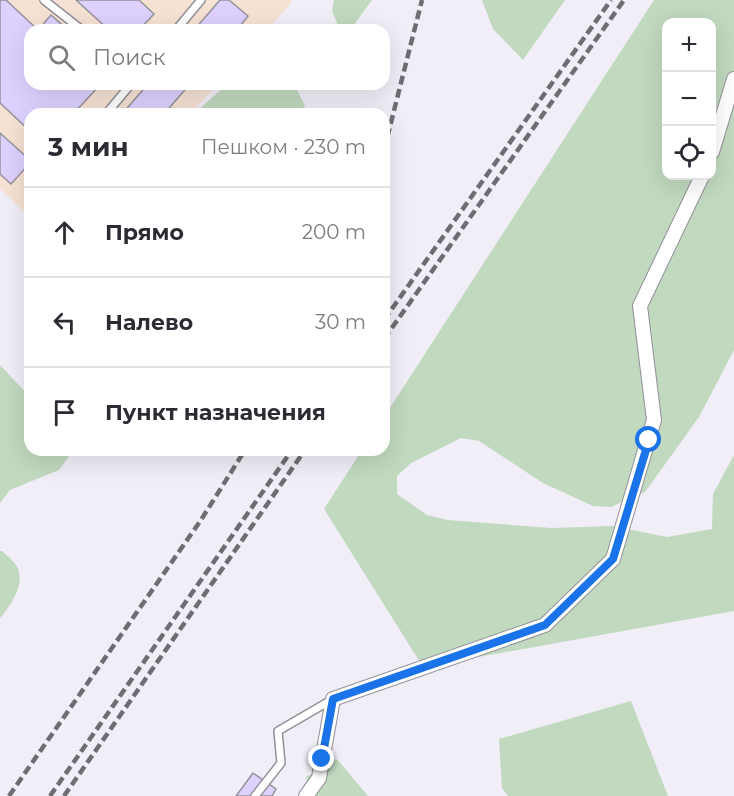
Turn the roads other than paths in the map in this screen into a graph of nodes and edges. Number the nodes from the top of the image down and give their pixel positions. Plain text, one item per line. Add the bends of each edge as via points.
1 (44, 0) edge
2 (201, 0) edge
3 (74, 24) edge
4 (181, 24) edge
5 (734, 80) edge
6 (126, 90) edge
7 (111, 108) edge
8 (716, 136) edge
9 (700, 180) edge
10 (333, 699) junction
11 (255, 796) edge
12 (306, 796) edge

1 - 3 lane
2 - 4 lane
5 - 8 street
6 - 7 lane
9 - 10 street via 640,306 654,420 613,559 545,625
10 - 11 lane via 278,731 281,763
10 - 12 street via 319,778

